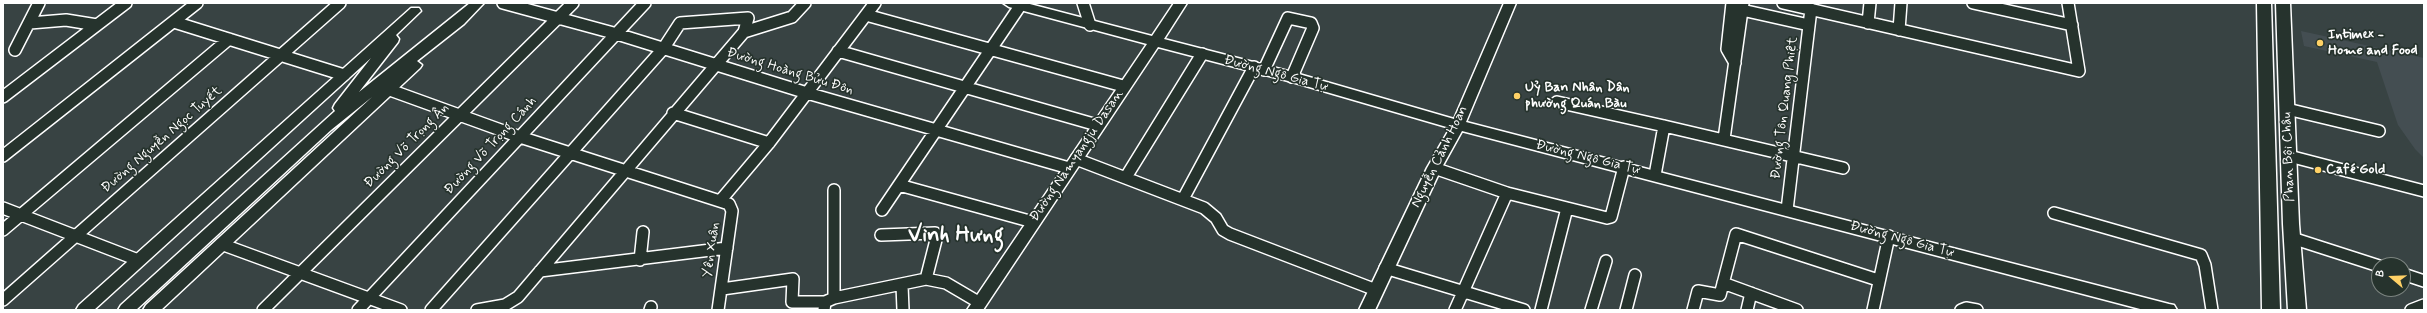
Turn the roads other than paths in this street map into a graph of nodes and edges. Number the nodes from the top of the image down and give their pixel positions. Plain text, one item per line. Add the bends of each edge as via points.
1 (39, 3) edge
2 (126, 3) edge
3 (197, 3) edge
4 (340, 3) edge
5 (478, 3) edge
6 (503, 3) edge
7 (572, 3) edge
8 (645, 3) edge
9 (805, 3) edge
10 (875, 3) edge
11 (1083, 3) edge
12 (1181, 3) edge
13 (1510, 3) edge
14 (1732, 3) edge
15 (1783, 3) edge
16 (1870, 3) edge
17 (1901, 3) edge
18 (1973, 3) edge
19 (2068, 3) edge
20 (2264, 3) edge
21 (2283, 3) edge
22 (1014, 4) edge
23 (420, 7) edge
24 (1742, 7) edge
25 (1806, 7) edge
26 (866, 14) junction
27 (558, 18) junction
28 (459, 21) junction
29 (174, 22) junction
30 (30, 23) junction
31 (1868, 23) junction
32 (97, 25) junction
33 (1090, 25) junction
34 (1809, 25) junction
35 (2072, 25) junction
36 (2264, 28) junction
37 (1899, 30) junction
38 (744, 32) junction
39 (2285, 33) junction
40 (617, 34) junction
41 (229, 39) junction
42 (1154, 41) junction
43 (664, 49) junction
44 (15, 50) dead end
45 (990, 50) junction
46 (838, 51) junction
47 (1202, 54) junction
48 (281, 56) junction
49 (1735, 63) junction
50 (715, 64) junction
51 (1259, 69) junction
52 (344, 75) junction
53 (1292, 78) junction
54 (2265, 83) junction
55 (1124, 86) junction
56 (2287, 87) junction
57 (964, 88) junction
58 (390, 90) junction
59 (807, 92) junction
60 (3, 97) edge
61 (1557, 102) dead end
62 (2287, 109) junction
63 (673, 113) junction
64 (460, 115) junction
65 (1097, 125) junction
66 (1458, 125) junction
67 (326, 126) junction
68 (1664, 126) junction
69 (936, 130) junction
70 (2378, 131) dead end
71 (520, 137) junction
72 (1724, 139) junction
73 (769, 143) junction
74 (570, 152) junction
75 (3, 156) edge
76 (1794, 156) junction
77 (2289, 156) junction
78 (1072, 164) junction
79 (1624, 167) junction
80 (1434, 168) junction
81 (1843, 168) dead end
82 (624, 169) junction
83 (1655, 175) junction
84 (1126, 177) junction
85 (899, 185) junction
86 (834, 190) dead end
87 (2424, 191) edge
88 (1507, 193) junction
89 (1183, 199) junction
90 (720, 201) junction
91 (3, 208) edge
92 (1568, 208) junction
93 (882, 210) dead end
94 (1787, 210) junction
95 (2054, 213) dead end
96 (20, 215) junction
97 (2268, 217) junction
98 (1033, 222) junction
99 (3, 230) edge
100 (2292, 231) junction
101 (643, 232) dead end
102 (881, 235) dead end
103 (76, 236) junction
104 (1889, 236) junction
105 (221, 244) junction
106 (726, 248) junction
107 (138, 260) junction
108 (640, 260) junction
109 (1606, 261) dead end
110 (2371, 263) edge
111 (1385, 268) junction
112 (540, 271) junction
113 (300, 273) junction
114 (1635, 275) dead end
115 (2411, 277) edge
116 (926, 279) junction
117 (1878, 280) junction
118 (2424, 281) edge
119 (1723, 283) junction
120 (902, 285) junction
121 (722, 289) junction
122 (1376, 290) junction
123 (1463, 292) junction
124 (1751, 293) junction
125 (369, 298) junction
126 (3, 300) edge
127 (828, 303) edge
128 (2424, 304) edge
129 (977, 306) edge
130 (1773, 306) edge
131 (84, 310) edge
132 (126, 310) edge
133 (151, 310) edge
134 (263, 310) edge
135 (358, 310) edge
136 (402, 310) edge
137 (431, 310) edge
138 (478, 310) edge
139 (718, 310) edge
140 (903, 310) edge
141 (1367, 310) edge
142 (1455, 310) edge
143 (1524, 310) edge
144 (1541, 310) edge
145 (1591, 310) edge
146 (1626, 310) edge
147 (1693, 310) edge
148 (1747, 310) edge
149 (1797, 310) edge
150 (1873, 310) edge
151 (1961, 310) edge
152 (1977, 310) edge
153 (2168, 310) edge
154 (2212, 310) edge
155 (2271, 310) edge
156 (2297, 310) edge
157 (2411, 310) edge

1 - 30 street
2 - 32 street
3 - 29 street
4 - 48 street, Đường Nguyễn Ngọc Tuyết
5 - 28 street
6 - 27 street, Đường Hoàng Bửu Đôn
7 - 27 street, Đường Võ Trọng Ân
8 - 40 street, Đường Võ Trọng Cánh
9 - 38 street via 792,17
10 - 26 street
11 - 33 street
12 - 42 street, Đường Namyangju Dasan
13 - 66 street, Nguyễn Cảnh Hoan
14 - 49 street via 1727,48
15 - 25 street
16 - 31 street
17 - 37 street
18 - 35 street
19 - 35 street
20 - 36 main road, Phan Bội Châu
21 - 39 main road, Phan Bội Châu
22 - 33 street, Đường Ngô Gia Tự
22 - 45 street
23 - 52 street
23 - 67 street
24 - 34 street
24 - 49 street
25 - 31 street
25 - 34 street, Đường Tôn Quang Phiệt
26 - 45 street
26 - 46 street
27 - 40 street, Đường Hoàng Bửu Đôn
27 - 64 street, Đường Võ Trọng Ân
28 - 58 street
28 - 67 street
29 - 41 street
29 - 75 street
30 - 32 street via 66,20
30 - 44 street
31 - 37 street
32 - 60 street
33 - 42 street, Đường Ngô Gia Tự
34 - 76 street, Đường Tôn Quang Phiệt
35 - 37 street via 2079,71
36 - 39 main road
36 - 54 main road, Phan Bội Châu
38 - 43 street via 748,18 680,23
38 - 50 street
39 - 56 main road, Phan Bội Châu
40 - 43 street, Đường Hoàng Bửu Đôn
40 - 71 street, Đường Võ Trọng Cánh
41 - 48 street
41 - 96 street
42 - 47 street, Đường Ngô Gia Tự
42 - 55 street, Đường Namyangju Dasan
43 - 50 street, Đường Hoàng Bửu Đôn
43 - 74 street
45 - 55 street
45 - 57 street
46 - 57 street
46 - 59 street
47 - 51 street, Đường Ngô Gia Tự
47 - 84 street
48 - 52 street
48 - 103 street, Đường Nguyễn Ngọc Tuyết
49 - 72 street
50 - 59 street, Đường Hoàng Bửu Đôn
50 - 63 street
51 - 53 street, Đường Ngô Gia Tự
51 - 53 street via 1288,18 1310,23 1313,28
51 - 89 street
52 - 107 street
53 - 66 street, Đường Ngô Gia Tự
54 - 56 main road
54 - 97 main road, Phan Bội Châu
55 - 65 street, Đường Namyangju Dasan
56 - 62 main road, Phan Bội Châu
57 - 65 street
57 - 69 street
58 - 64 street
58 - 105 street
59 - 69 street, Đường Hoàng Bửu Đôn
59 - 73 street
61 - 68 street
62 - 70 street
62 - 77 main road, Phan Bội Châu
63 - 73 street
63 - 82 street
64 - 71 street
64 - 113 street, Đường Võ Trọng Ân
65 - 78 street, Đường Namyangju Dasan
66 - 79 street, Đường Ngô Gia Tự
66 - 80 street, Nguyễn Cảnh Hoan
67 - 132 street
68 - 72 street
68 - 83 street
69 - 78 street, Đường Hoàng Bửu Đôn
69 - 85 street
71 - 74 street
71 - 125 street, Đường Võ Trọng Cánh
72 - 76 street
73 - 90 street
74 - 82 street
74 - 137 street
76 - 81 street
76 - 94 street, Đường Tôn Quang Phiệt
77 - 87 street
77 - 100 main road, Phan Bội Châu
78 - 84 street, Đường Hoàng Bửu Đôn
78 - 98 street, Đường Namyangju Dasan
79 - 83 street, Đường Ngô Gia Tự
79 - 92 street via 1609,218
80 - 88 street
80 - 111 street, Nguyễn Cảnh Hoan
82 - 90 street
82 - 112 street
83 - 94 street, Đường Ngô Gia Tự
84 - 89 street, Đường Hoàng Bửu Đôn
85 - 93 street
85 - 98 street
86 - 127 street
88 - 92 street
88 - 123 street
89 - 122 street, Đường Hoàng Bửu Đôn via 1204,208 1216,218 1223,230 1230,234
90 - 106 street, Yên Xuân via 729,204 732,211
91 - 96 street
92 - 144 street
94 - 104 street, Đường Ngô Gia Tự
95 - 154 street via 2201,255
96 - 99 street
96 - 103 street
97 - 100 main road
97 - 155 main road, Phan Bội Châu
98 - 129 street, Đường Namyangju Dasan
100 - 110 street
100 - 156 main road, Phan Bội Châu
101 - 108 street
102 - 116 street via 935,233 937,236
103 - 107 street
103 - 126 street, Đường Nguyễn Ngọc Tuyết
104 - 117 street
104 - 153 street, Đường Ngô Gia Tự
105 - 113 street
105 - 133 street
106 - 108 street
106 - 121 street, Yên Xuân
107 - 131 street
108 - 112 street
109 - 145 street
111 - 122 street, Nguyễn Cảnh Hoan
111 - 123 street
112 - 138 street via 512,302
113 - 125 street
113 - 134 street, Đường Võ Trọng Ân
114 - 146 street
115 - 118 street
116 - 120 street
116 - 129 street via 946,283
117 - 119 street via 1738,234 1735,235
117 - 150 street
119 - 124 street
119 - 147 street via 1718,297 1697,292
120 - 127 street
120 - 140 street
121 - 127 street via 793,279 792,302
121 - 139 street, Yên Xuân
122 - 141 street, Nguyễn Cảnh Hoan
123 - 142 street
123 - 143 street
124 - 130 street
124 - 148 street
125 - 135 street, Đường Võ Trọng Cánh
125 - 136 street
128 - 157 street
130 - 149 street
151 - 152 street

